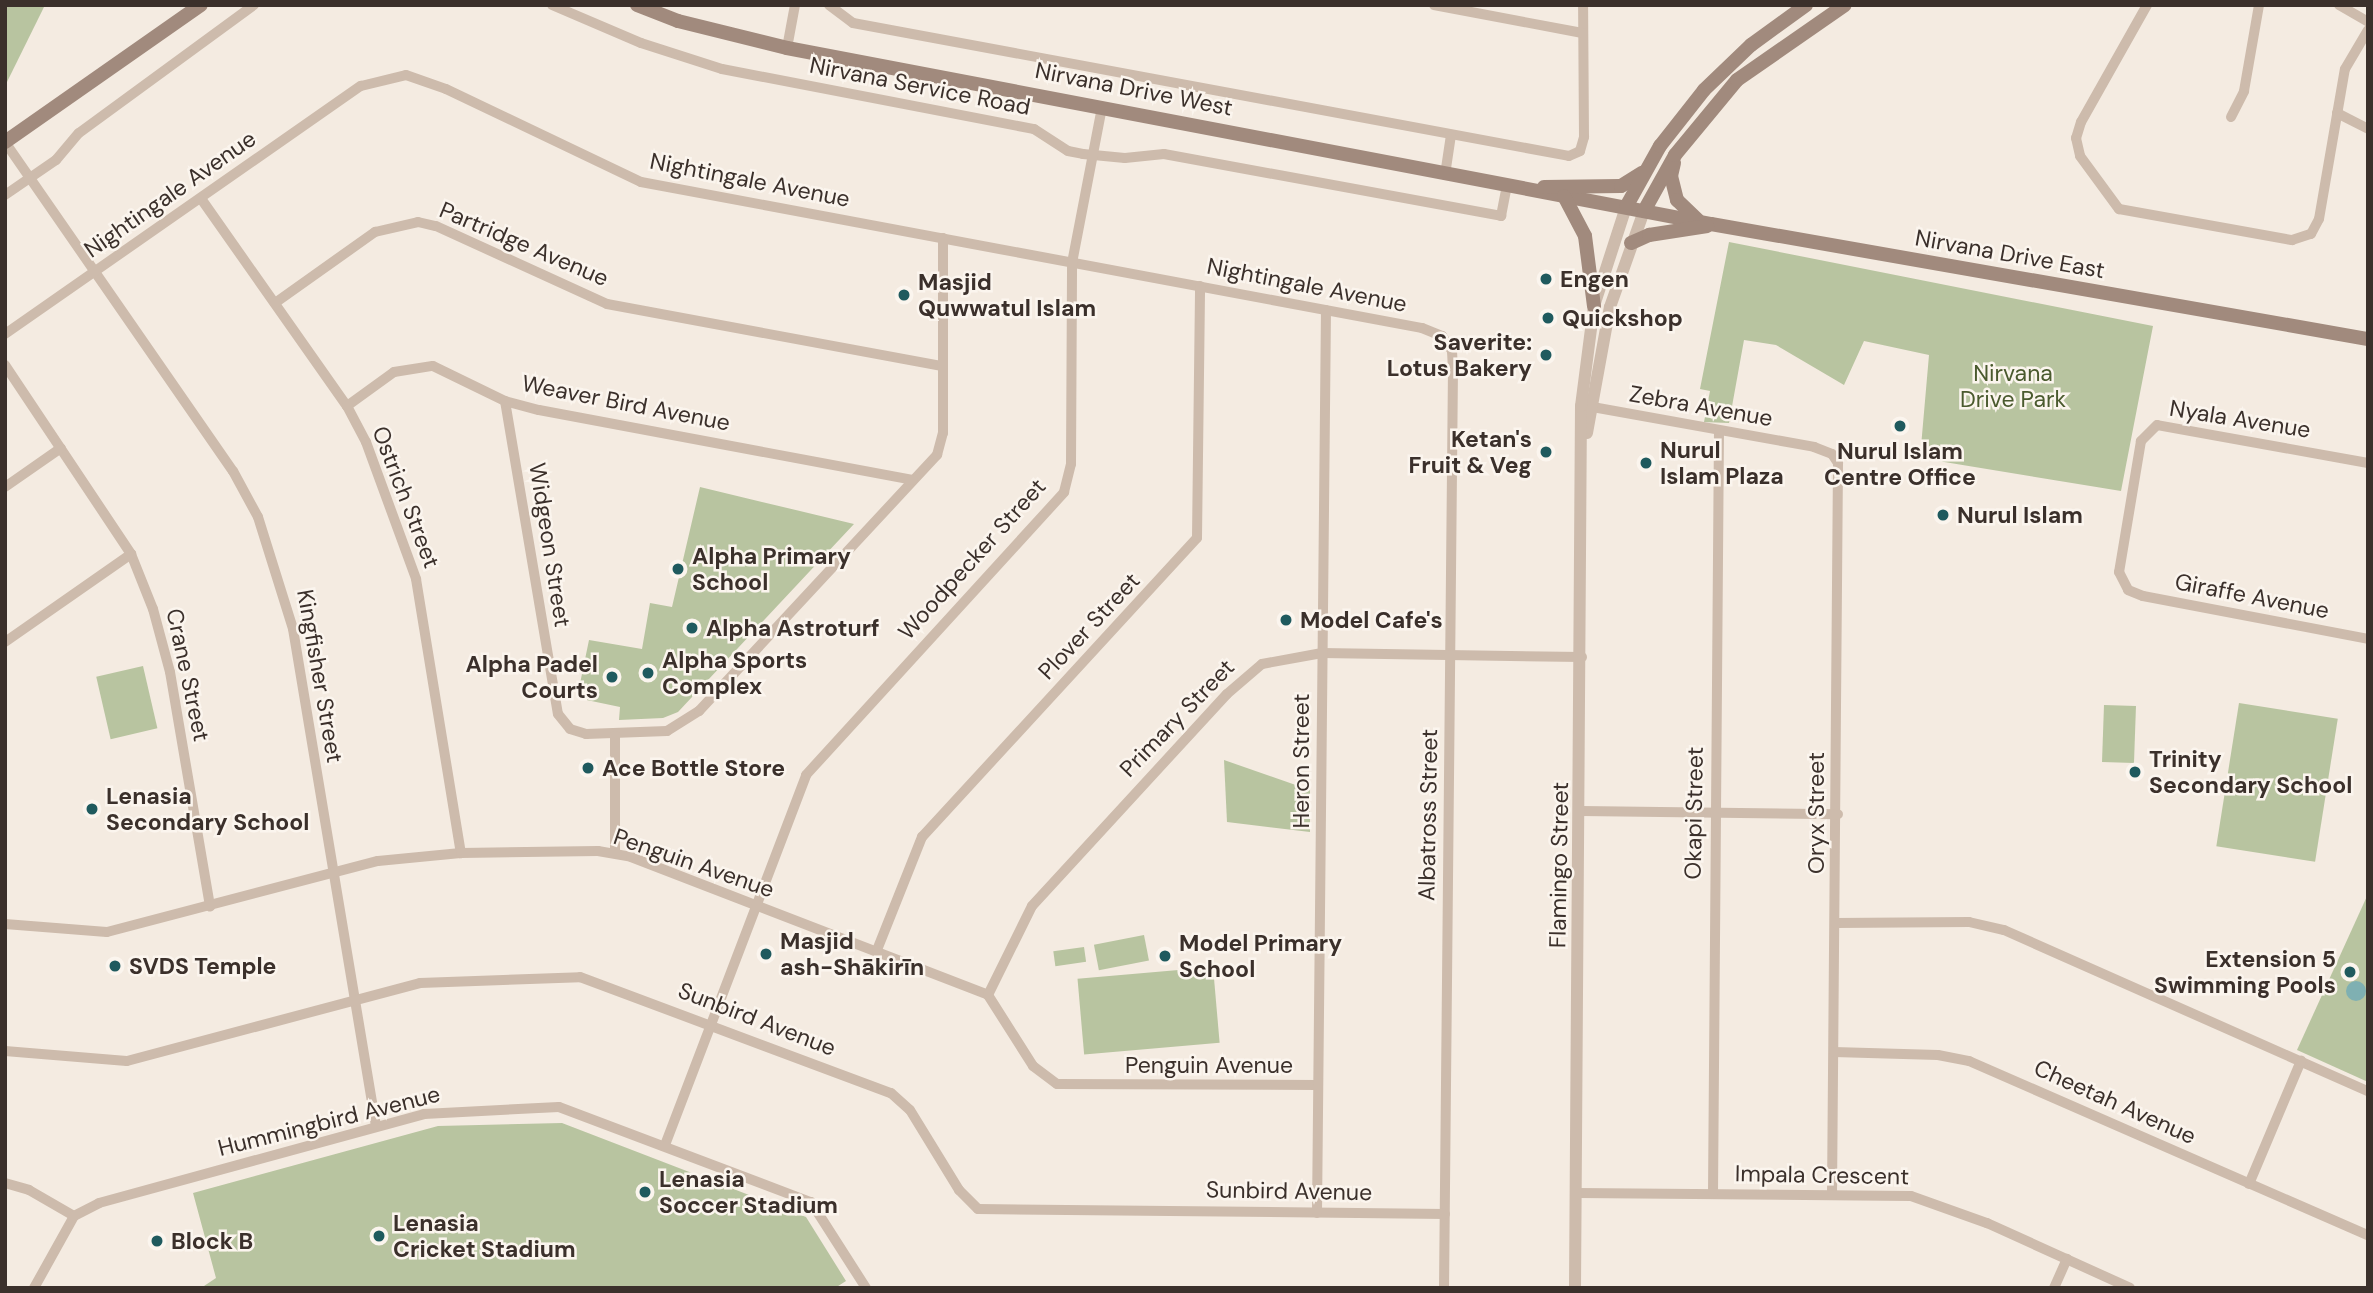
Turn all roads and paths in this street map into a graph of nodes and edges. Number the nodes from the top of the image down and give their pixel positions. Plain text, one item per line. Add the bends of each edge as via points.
1 (201, 5) edge
2 (254, 5) edge
3 (552, 5) edge
4 (637, 5) edge
5 (795, 5) edge
6 (829, 5) edge
7 (1434, 5) edge
8 (1583, 5) edge
9 (1806, 5) edge
10 (1845, 5) edge
11 (2147, 5) edge
12 (2259, 5) edge
13 (2339, 5) edge
14 (2368, 22) edge
15 (2368, 30) edge
16 (1582, 33) junction
17 (788, 48) junction
18 (1102, 107) junction
19 (2337, 113) junction
20 (2231, 117) dead end
21 (2368, 129) edge
22 (1451, 135) junction
23 (5, 142) edge
24 (1675, 155) junction
25 (1093, 156) junction
26 (1646, 170) junction
27 (1445, 175) junction
28 (31, 179) junction
29 (1514, 186) junction
30 (5, 195) edge
31 (1564, 196) junction
32 (202, 200) junction
33 (1626, 208) junction
34 (1644, 211) junction
35 (1706, 223) junction
36 (943, 238) junction
37 (1631, 243) junction
38 (1072, 263) junction
39 (96, 271) junction
40 (1200, 286) junction
41 (275, 303) junction
42 (1594, 306) junction
43 (1326, 310) junction
44 (5, 334) edge
45 (2368, 339) edge
46 (1448, 343) joint
47 (5, 365) edge
48 (942, 366) junction
49 (505, 401) junction
50 (347, 406) junction
51 (1587, 406) junction
52 (1719, 432) junction
53 (1814, 447) joint
54 (61, 448) junction
55 (2368, 463) edge
56 (912, 480) junction
57 (5, 487) edge
58 (131, 554) junction
59 (2130, 592) joint
60 (2368, 639) edge
61 (5, 642) edge
62 (1322, 653) junction
63 (1451, 655) junction
64 (1582, 657) junction
65 (615, 736) junction
66 (1581, 811) junction
67 (1715, 813) junction
68 (1838, 814) junction
69 (461, 853) junction
70 (615, 853) junction
71 (332, 873) junction
72 (210, 906) junction
73 (755, 906) junction
74 (1836, 923) junction
75 (5, 924) edge
76 (877, 950) junction
77 (988, 995) junction
78 (352, 999) junction
79 (711, 1024) junction
80 (5, 1051) edge
81 (1834, 1052) junction
82 (2301, 1062) junction
83 (1318, 1085) junction
84 (2368, 1091) edge
85 (376, 1126) junction
86 (665, 1145) junction
87 (5, 1183) edge
88 (2249, 1184) junction
89 (1578, 1193) junction
90 (1713, 1194) junction
91 (1832, 1195) junction
92 (1317, 1213) junction
93 (1445, 1214) junction
94 (74, 1216) junction
95 (2368, 1235) edge
96 (2067, 1259) junction
97 (34, 1288) edge
98 (866, 1288) edge
99 (1444, 1288) edge
100 (1575, 1288) edge
101 (2054, 1288) edge
102 (2130, 1288) edge

1 - 23 main road
2 - 28 street via 79,133 56,160
3 - 25 street, Nirvana Service Road via 641,43 722,69 1034,129 1068,151
4 - 17 main road, Nirvana Drive West via 702,28
5 - 17 street
6 - 22 street via 853,23
7 - 16 street
8 - 16 street
9 - 26 main road via 1751,45 1704,90
10 - 24 main road via 1737,80
11 - 19 street via 2091,102 2076,138 2080,156 2119,209 2302,238 2319,219
12 - 20 street via 2244,91
13 - 14 street
15 - 19 street via 2348,59
16 - 22 street via 1584,136 1580,151 1561,155
17 - 18 main road, Nirvana Drive West
18 - 25 street, Woodpecker Street
18 - 27 main road, Nirvana Drive West
19 - 21 street
22 - 27 street
23 - 28 street, Kingfisher Street
24 - 34 main road
24 - 35 main road via 1671,176 1675,194 1681,206
25 - 29 street, Nirvana Service Road via 1164,154 1501,216
25 - 38 street, Woodpecker Street
26 - 29 main road via 1621,186
26 - 33 main road
27 - 29 main road, Nirvana Drive West
28 - 30 street
28 - 39 street, Kingfisher Street
29 - 31 main road, Nirvana Drive West
31 - 33 main road, Nirvana Drive West
31 - 42 main road via 1585,236
32 - 36 street, Nightingale Avenue via 362,86 406,75 424,79 641,182
32 - 39 street, Nightingale Avenue
32 - 41 street, Ostrich Street
33 - 34 main road, Nirvana Drive West
33 - 42 street, Flamingo Street
34 - 35 main road, Nirvana Drive East
34 - 37 street, Flamingo Street
35 - 37 main road via 1647,235
35 - 45 main road, Nirvana Drive East
36 - 38 street, Nightingale Avenue
36 - 48 street, Widgeon Street
37 - 51 street, Flamingo Street
38 - 40 street, Nightingale Avenue
38 - 73 street, Woodpecker Street via 1071,464 1064,492 813,765
39 - 44 street, Nightingale Avenue
39 - 71 street, Kingfisher Street via 255,509 293,629
40 - 43 street, Nightingale Avenue
40 - 76 street, Plover Street via 1196,538 922,837
41 - 48 street, Partridge Avenue via 375,232 418,222 607,304
41 - 50 street, Ostrich Street
42 - 51 street, Flamingo Street
43 - 46 street, Nightingale Avenue via 1422,328
43 - 62 street, Heron Street
46 - 63 street, Albatross Street via 1453,368
47 - 54 street, Crane Street
48 - 56 street, Widgeon Street via 940,449
49 - 50 street, Weaver Bird Avenue via 447,371 419,366 394,372
49 - 56 street, Weaver Bird Avenue
49 - 65 street, Widgeon Street via 555,705 570,729
50 - 69 street, Ostrich Street via 366,442 416,579
51 - 52 street, Zebra Avenue
51 - 64 street, Flamingo Street
52 - 53 street, Zebra Avenue
52 - 67 street, Okapi Street
53 - 68 street, Oryx Street via 1832,454 1840,473
54 - 57 street
54 - 58 street, Crane Street
55 - 59 street, Nyala Avenue via 2166,425 2151,428 2141,441 2127,507 2119,572
56 - 65 street, Widgeon Street via 690,719 667,731
58 - 61 street
58 - 72 street, Crane Street via 153,609 170,672
59 - 60 street, Giraffe Avenue
62 - 63 street, Primary Street
62 - 77 street, Primary Street via 1270,660 1227,694 1032,906
62 - 83 street, Heron Street
63 - 64 street, Primary Street
63 - 93 street, Albatross Street
64 - 66 street, Flamingo Street
65 - 70 street
66 - 67 street
66 - 89 street, Flamingo Street
67 - 68 street
67 - 90 street, Okapi Street
68 - 74 street, Oryx Street
69 - 70 street, Penguin Avenue
69 - 71 street, Penguin Avenue via 378,861
70 - 73 street, Penguin Avenue
71 - 72 street, Penguin Avenue
71 - 78 street, Kingfisher Street
72 - 75 street, Penguin Avenue via 107,932
73 - 76 street, Penguin Avenue
73 - 79 street, Woodpecker Street
74 - 81 street, Oryx Street
74 - 82 street via 1987,924
76 - 77 street, Penguin Avenue
77 - 83 street, Penguin Avenue via 1033,1066 1057,1084
78 - 79 street, Sunbird Avenue via 435,981 580,977
78 - 80 street, Sunbird Avenue via 127,1061
78 - 85 street, Kingfisher Street
79 - 86 street, Woodpecker Street
79 - 92 street, Sunbird Avenue via 891,1093 910,1110 959,1190 978,1209
81 - 88 street, Cheetah Avenue via 1938,1055 1969,1061
81 - 91 street, Oryx Street
82 - 84 street
82 - 88 street
83 - 92 street, Heron Street
85 - 86 street, Hummingbird Avenue via 437,1111 559,1107
85 - 94 street, Hummingbird Avenue via 99,1203
86 - 98 street, Hummingbird Avenue via 816,1205
87 - 94 street via 29,1190
88 - 95 street, Cheetah Avenue
89 - 90 street, Impala Crescent
89 - 100 street, Flamingo Street
90 - 91 street, Impala Crescent
91 - 96 street, Impala Crescent via 1924,1198
92 - 93 street, Sunbird Avenue
93 - 99 street, Albatross Street
94 - 97 street
96 - 101 street
96 - 102 street, Impala Crescent

